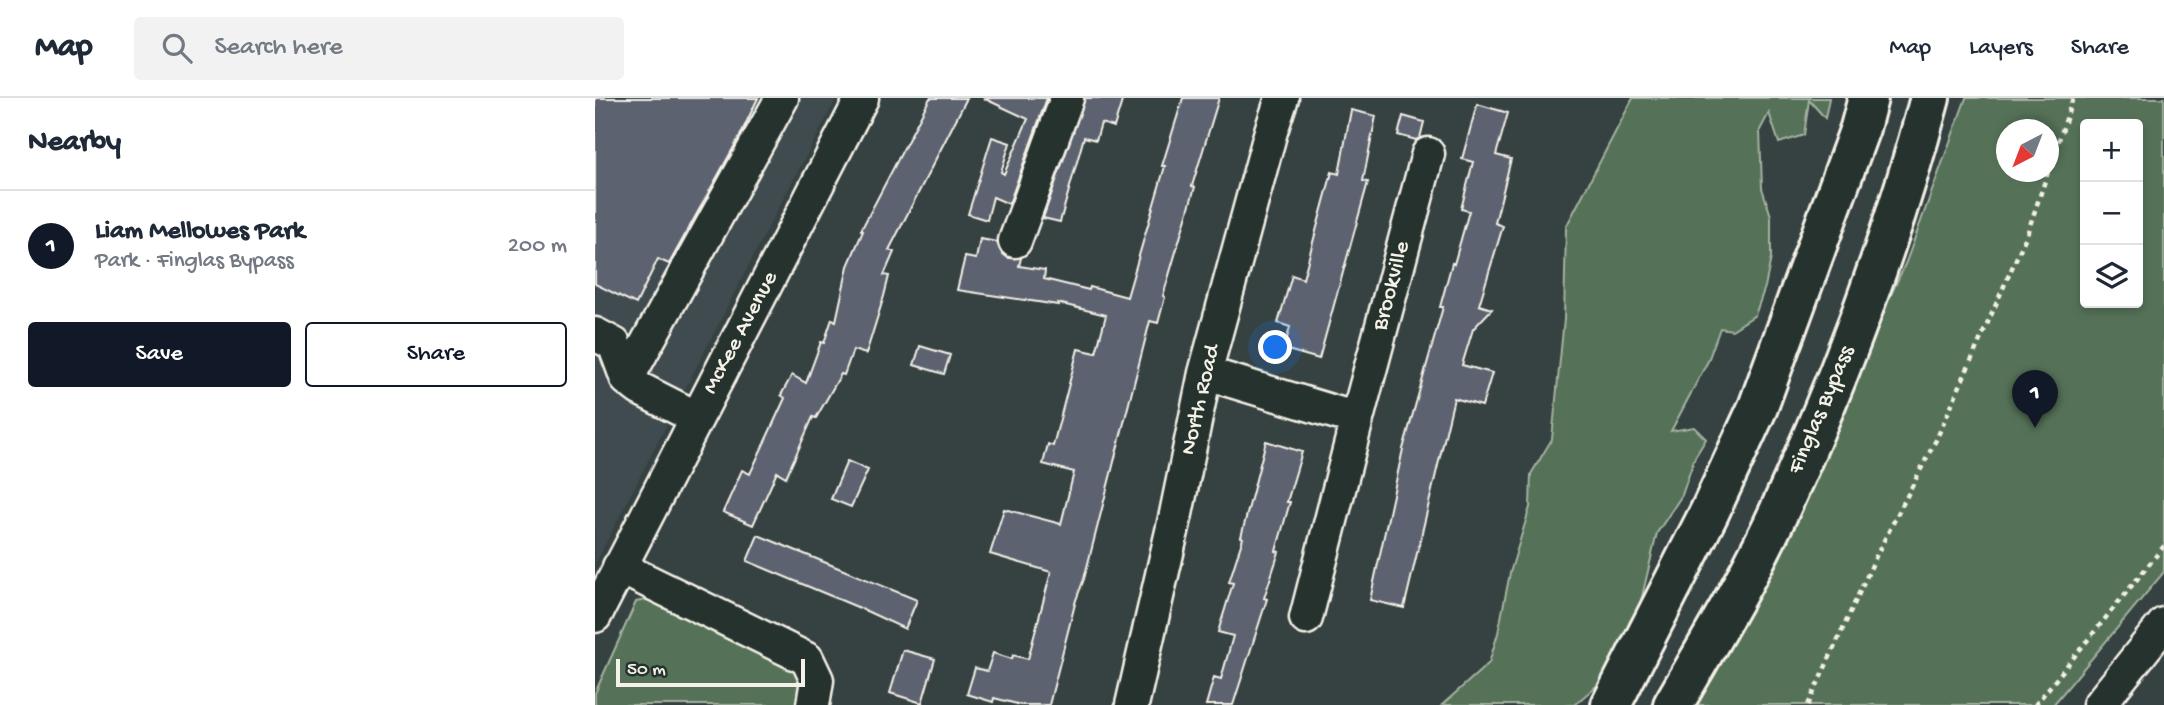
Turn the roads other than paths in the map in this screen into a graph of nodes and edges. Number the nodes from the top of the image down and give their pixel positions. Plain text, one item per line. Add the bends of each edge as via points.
1 (782, 98) edge
2 (862, 98) edge
3 (1067, 98) edge
4 (1282, 98) edge
5 (1848, 98) edge
6 (1868, 98) edge
7 (1930, 98) edge
8 (1950, 98) edge
9 (1428, 154) dead end
10 (1015, 241) dead end
11 (595, 334) edge
12 (1205, 373) junction
13 (627, 379) junction
14 (697, 418) junction
15 (1357, 419) junction
16 (1782, 506) junction
17 (1709, 513) junction
18 (619, 567) junction
19 (595, 616) edge
20 (1307, 618) dead end
21 (2164, 624) edge
22 (813, 705) edge
23 (1132, 705) edge
24 (1611, 705) edge
25 (1673, 705) edge
26 (2099, 705) edge

1 - 13 street
2 - 14 street, McKee Avenue
3 - 10 street
4 - 12 street, North Road
5 - 17 main road via 1839,142 1783,316
6 - 17 main road via 1758,407
7 - 16 main road, Finglas Bypass via 1860,321
8 - 16 main road via 1907,228 1831,416
9 - 15 street, Brookville
11 - 13 street via 614,344
12 - 15 street
12 - 23 street, North Road
13 - 14 street
14 - 18 street, McKee Avenue
15 - 20 street, Brookville
16 - 25 main road, Finglas Bypass
17 - 24 main road
18 - 19 street, McKee Avenue
18 - 22 street via 807,659 817,680
21 - 26 street

